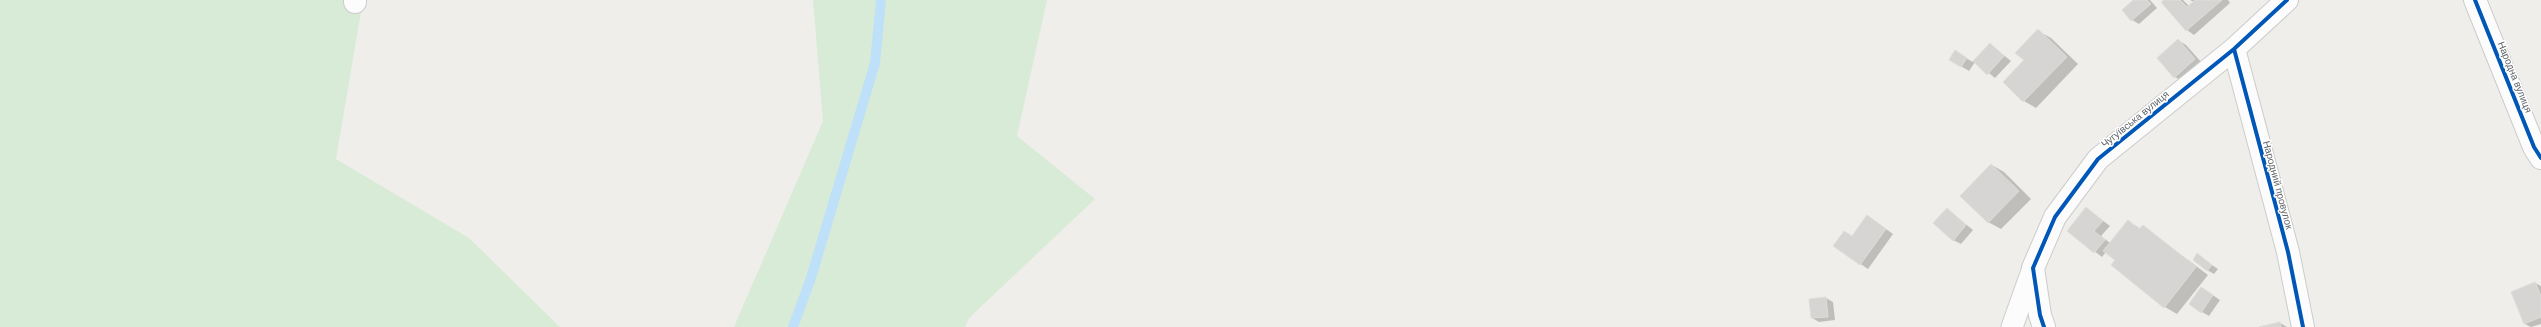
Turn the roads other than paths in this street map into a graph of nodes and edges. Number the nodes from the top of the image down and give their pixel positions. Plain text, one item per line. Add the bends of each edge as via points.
1 (2286, 0) edge
2 (2475, 0) edge
3 (2234, 49) junction
4 (2541, 158) edge
5 (2033, 268) junction
6 (2012, 327) edge
7 (2044, 327) edge
8 (2303, 327) edge

1 - 3 street, Чугуївська вулиця
2 - 4 street, Народна вулиця via 2534,147
3 - 5 street, Чугуївська вулиця via 2098,159 2055,217
3 - 8 street, Народний провулок via 2288,252
5 - 6 lane
5 - 7 street

